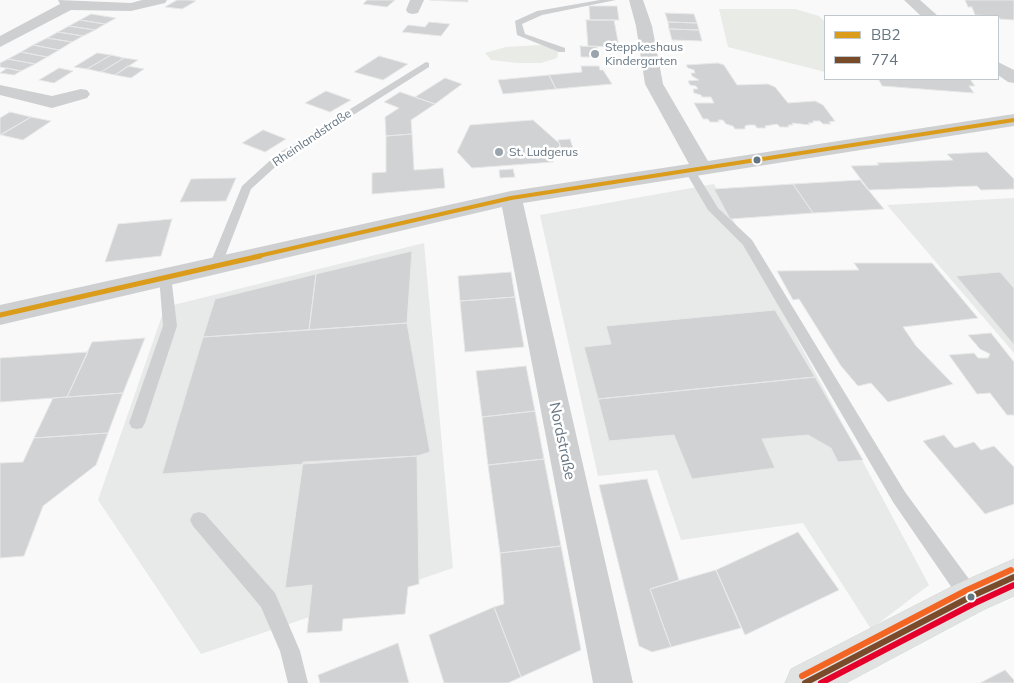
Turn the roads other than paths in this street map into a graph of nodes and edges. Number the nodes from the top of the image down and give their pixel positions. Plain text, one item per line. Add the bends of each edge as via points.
1 (160, 0) edge
2 (612, 0) edge
3 (636, 0) edge
4 (911, 0) edge
5 (66, 3) edge
6 (929, 15) edge
7 (0, 42) edge
8 (562, 50) dead end
9 (426, 65) dead end
10 (999, 68) edge
11 (1014, 78) edge
12 (0, 90) edge
13 (81, 94) dead end
14 (1014, 120) edge
15 (696, 170) junction
16 (511, 198) junction
17 (216, 264) junction
18 (165, 276) junction
19 (0, 315) edge
20 (137, 423) dead end
21 (199, 520) dead end
22 (1014, 577) edge
23 (970, 596) junction
24 (298, 683) edge
25 (613, 683) edge
26 (805, 683) edge

1 - 5 street via 131,7
2 - 8 lane via 540,13 518,23 522,35
3 - 15 street via 654,84
4 - 6 street
5 - 7 street
9 - 17 lane, Rheinlandstraße via 280,157 246,188
10 - 11 street
12 - 13 street via 52,102
14 - 15 street
15 - 16 street
15 - 23 lane via 714,210 748,243 900,497
16 - 17 street
16 - 25 street, Nordstraße
17 - 18 street
18 - 19 street
18 - 20 lane via 170,326
21 - 24 lane via 268,600 290,651
22 - 23 street
23 - 26 street

